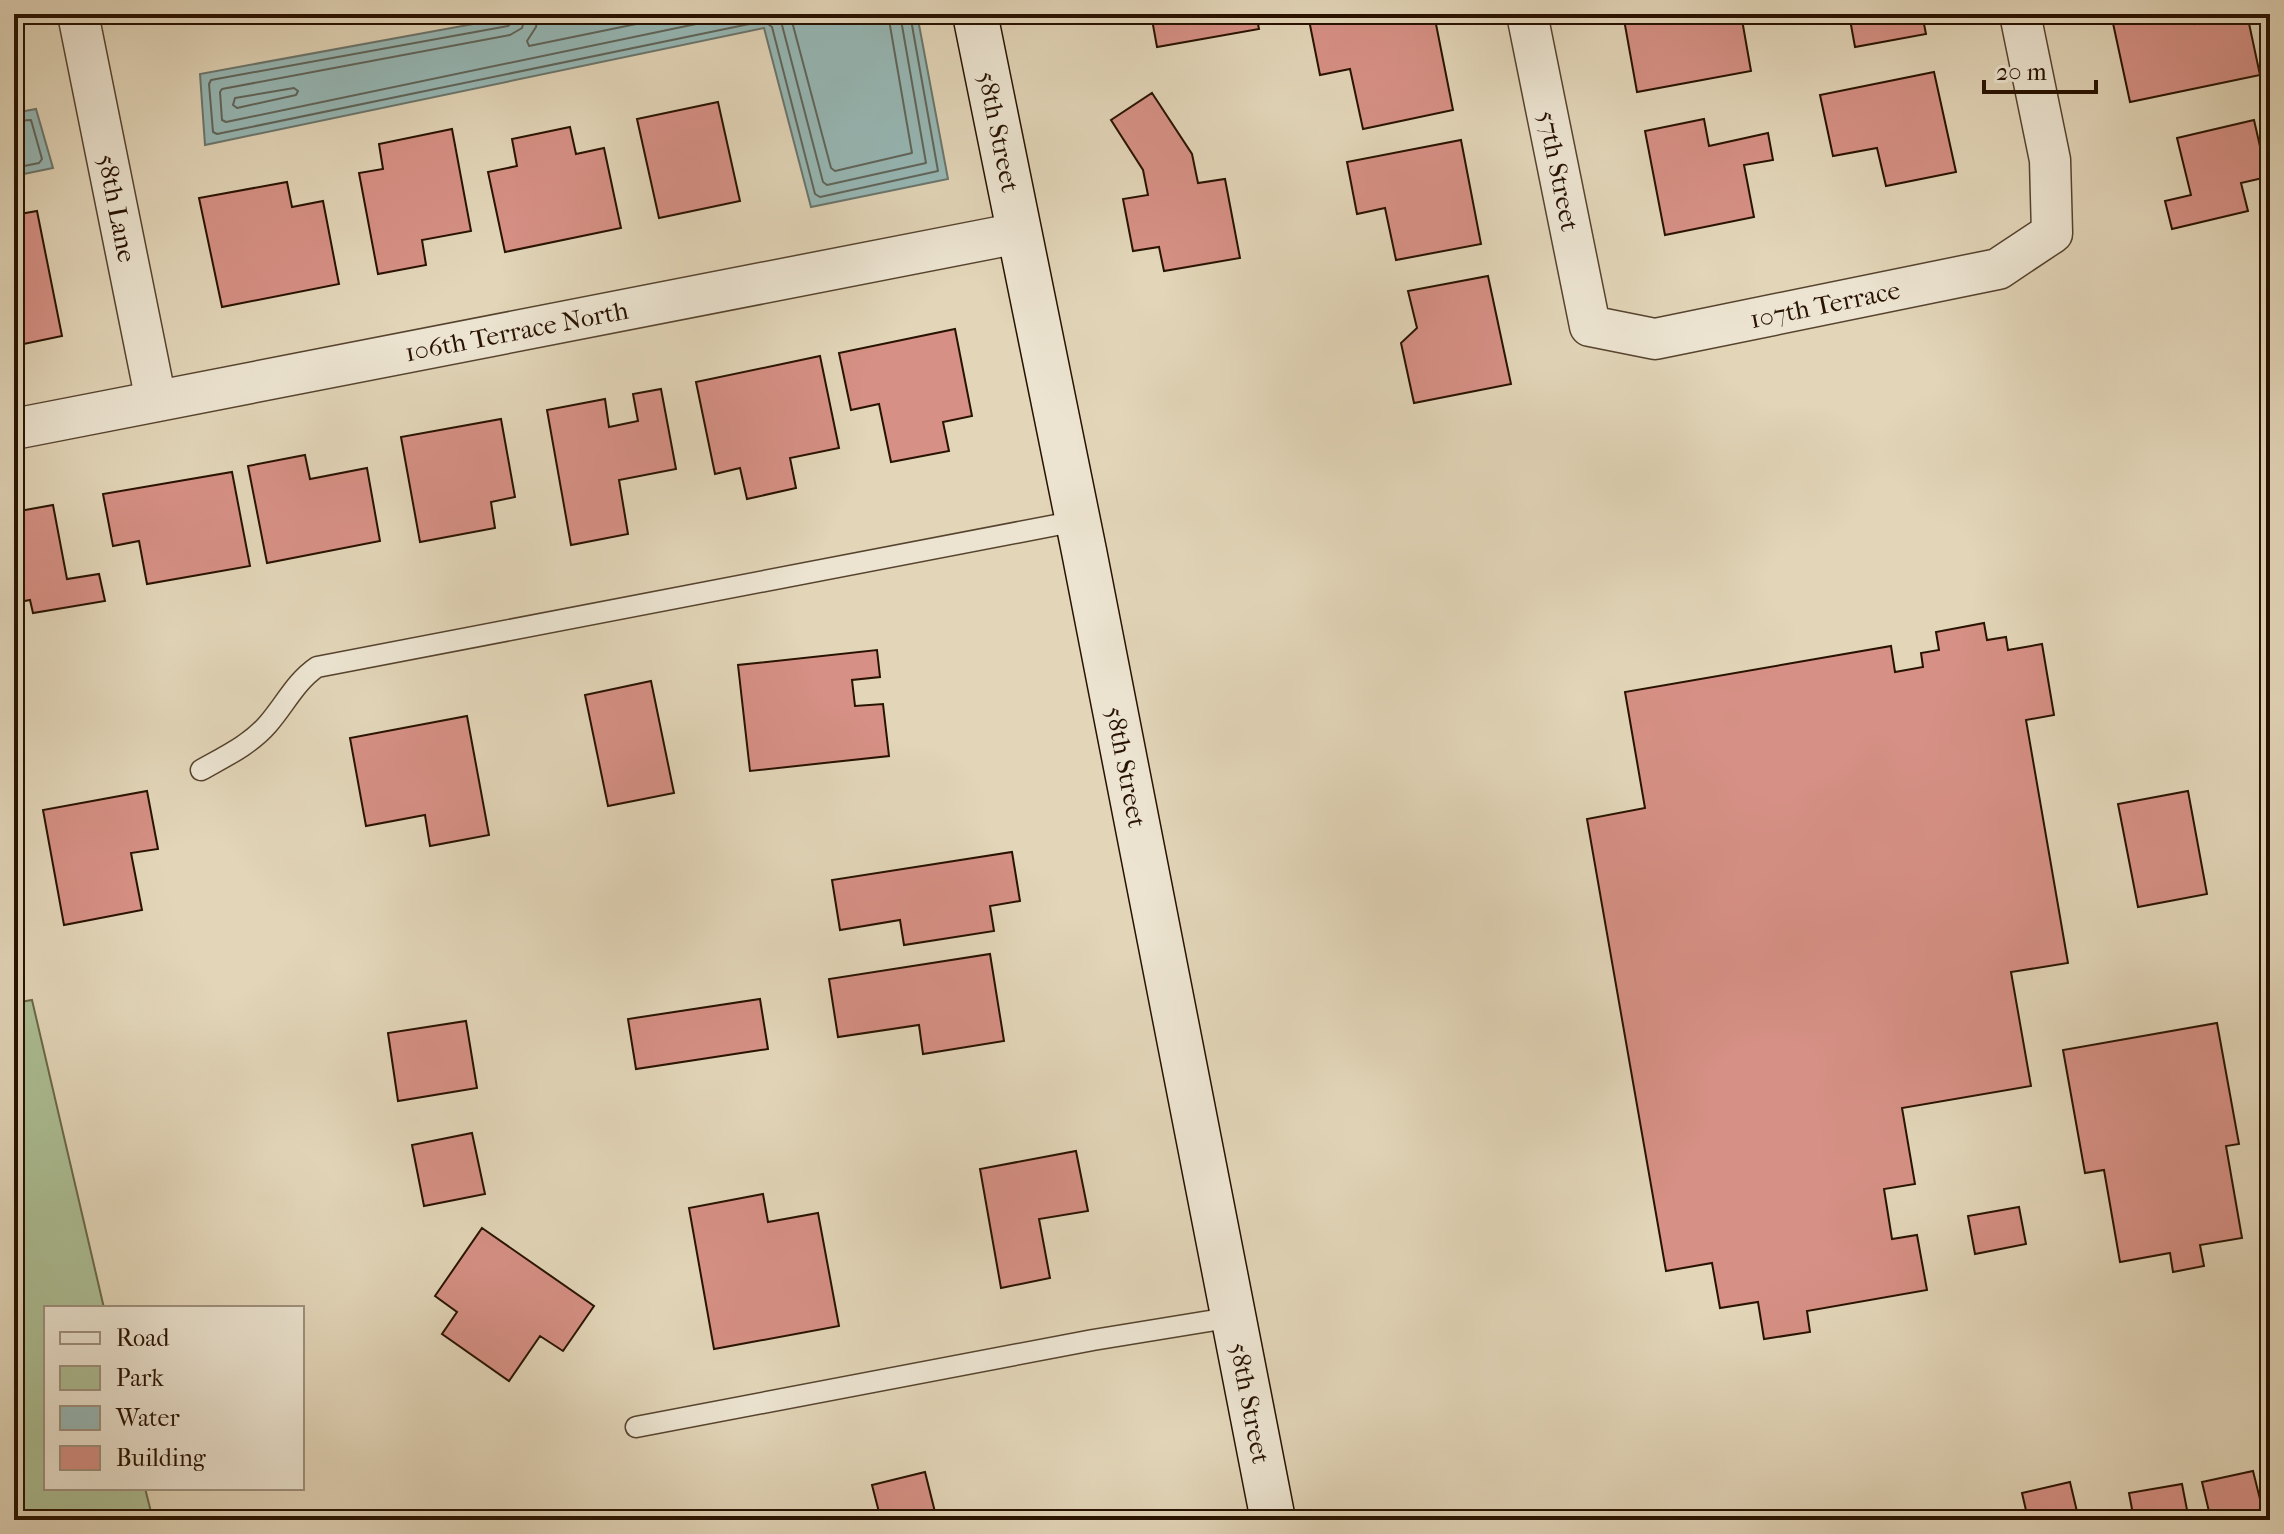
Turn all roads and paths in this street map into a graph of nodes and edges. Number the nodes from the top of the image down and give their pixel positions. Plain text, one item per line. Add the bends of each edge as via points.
1 (78, 14) edge
2 (975, 14) edge
3 (1527, 14) edge
4 (2020, 14) edge
5 (1019, 233) junction
6 (1590, 326) joint
7 (156, 401) junction
8 (14, 429) edge
9 (1077, 521) junction
10 (201, 770) dead end
11 (1234, 1317) junction
12 (636, 1427) dead end
13 (1273, 1520) edge

1 - 7 street, 58th Lane
2 - 5 street, 58th Street
3 - 6 street, 57th Street
4 - 6 street, 107th Terrace via 2050,160 2052,233 1998,269 1655,339
5 - 7 street, 106th Terrace North
5 - 9 street, 58th Street
7 - 8 street, 106th Terrace North
9 - 10 lane via 317,667 266,727
9 - 11 street, 58th Street
11 - 12 lane
11 - 13 street, 58th Street

